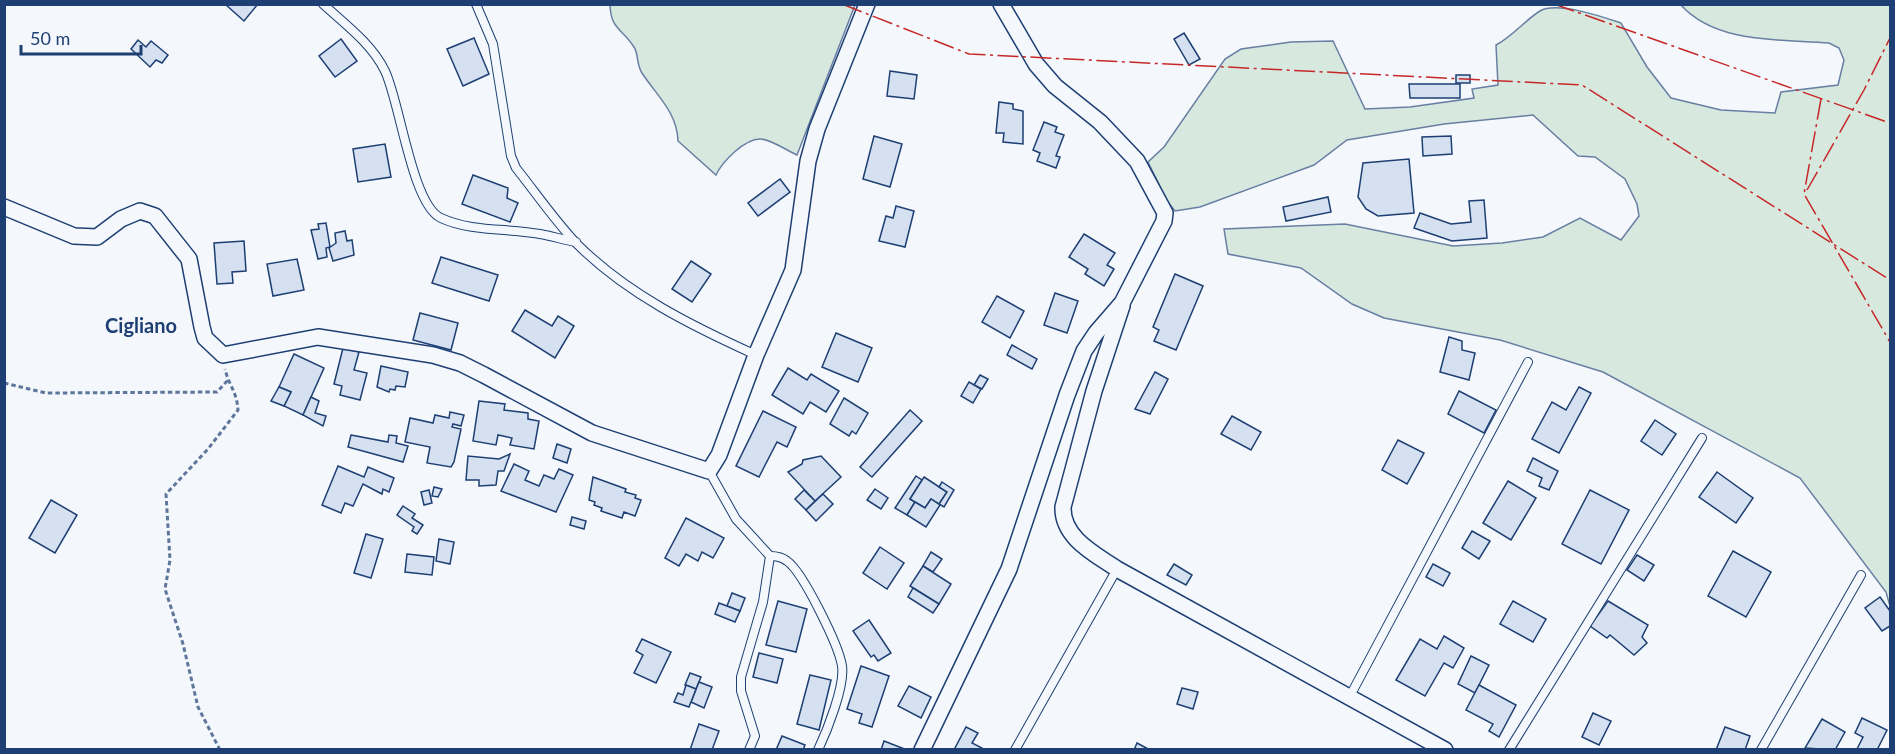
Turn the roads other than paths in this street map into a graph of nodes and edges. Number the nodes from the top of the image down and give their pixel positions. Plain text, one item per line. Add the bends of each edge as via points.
1 (323, 4) edge
2 (476, 4) edge
3 (867, 4) edge
4 (1001, 4) edge
5 (4, 207) edge
6 (576, 242) junction
7 (1122, 303) junction
8 (756, 355) junction
9 (1528, 362) dead end
10 (1702, 438) dead end
11 (709, 471) junction
12 (770, 556) junction
13 (1118, 569) junction
14 (1861, 575) dead end
15 (1350, 696) junction
16 (749, 750) edge
17 (818, 750) edge
18 (922, 750) edge
19 (1014, 750) edge
20 (1445, 750) edge
21 (1509, 750) edge
22 (1761, 750) edge

1 - 6 lane via 366,44 384,70 414,174 438,218 466,226
2 - 6 lane via 493,44 516,168
3 - 8 street via 807,160 793,270
4 - 7 street via 1036,64 1055,86 1101,122 1137,161 1165,213 1161,229
5 - 11 street via 74,236 97,237 140,211 155,216 189,259 205,338 223,355 318,337 433,355 476,371 592,433
6 - 8 lane via 617,280 697,328
7 - 13 street via 1094,391 1062,518 1079,542
7 - 18 street via 1084,351 1009,569
8 - 11 street via 719,455
9 - 15 lane
10 - 21 lane
11 - 12 lane via 736,519
12 - 16 lane via 763,602 741,677 741,691 755,736
12 - 17 lane via 789,561 813,597 842,667 831,723
13 - 15 street
13 - 19 lane
14 - 22 lane
15 - 20 street

